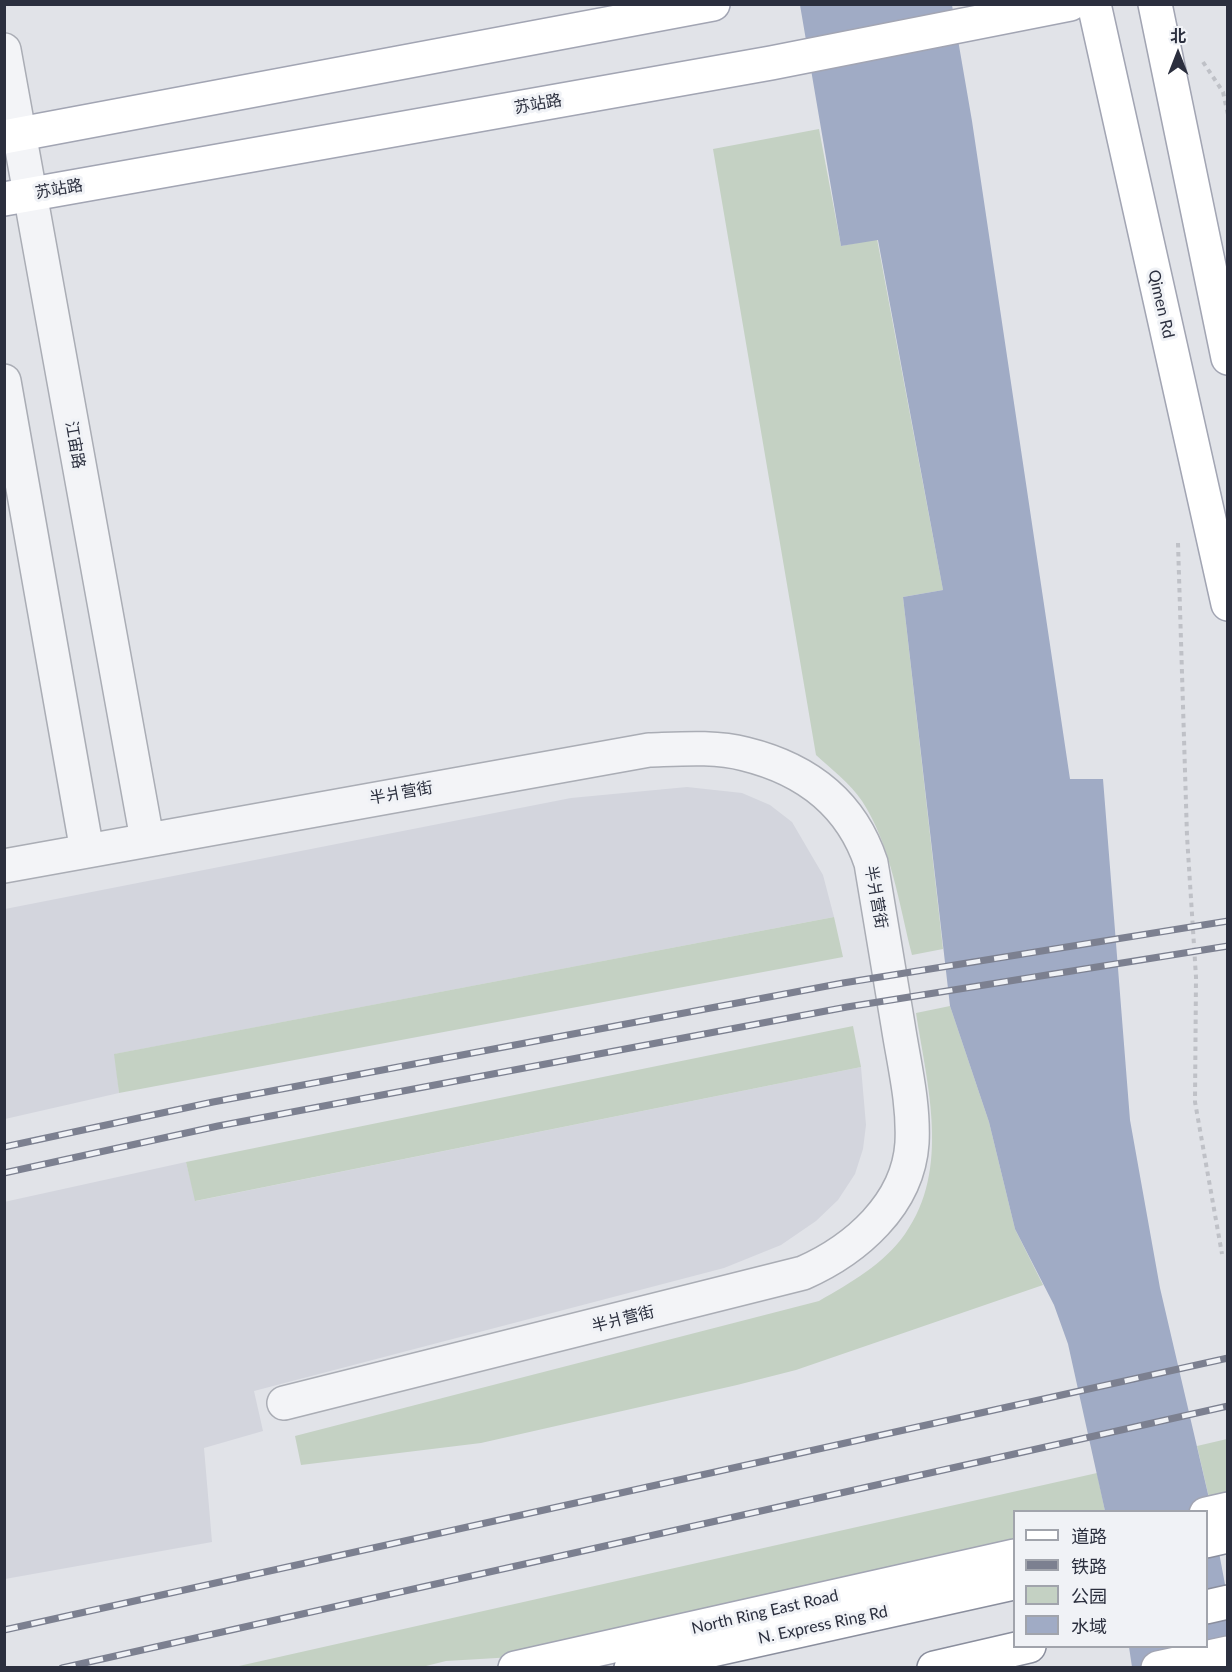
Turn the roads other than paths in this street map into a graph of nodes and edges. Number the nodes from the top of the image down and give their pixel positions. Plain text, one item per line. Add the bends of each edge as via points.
1 (713, 4) edge
2 (1070, 4) edge
3 (1094, 4) edge
4 (1155, 4) edge
5 (4, 50) edge
6 (12, 136) edge
7 (17, 197) edge
8 (1227, 358) edge
9 (4, 381) edge
10 (1227, 604) edge
11 (147, 840) junction
12 (87, 850) junction
13 (4, 866) edge
14 (284, 1403) dead end
15 (1227, 1509) edge
16 (1208, 1514) edge
17 (1227, 1536) edge
18 (1208, 1541) edge
19 (1013, 1556) edge
20 (1013, 1583) edge
21 (1227, 1602) edge
22 (1208, 1607) edge
23 (1024, 1648) edge
24 (1227, 1653) edge
25 (515, 1668) edge
26 (631, 1668) edge
27 (934, 1668) edge
28 (1158, 1668) edge

1 - 6 main road
2 - 7 main road, 苏站路 via 771,63
3 - 10 main road, Qimen Rd
4 - 8 main road
5 - 6 street, 江宙路
6 - 7 street, 江宙路
7 - 11 street, 江宙路
9 - 12 street
11 - 12 street, 半爿营街
11 - 14 street, 半爿营街 via 618,754 701,750 744,753 805,778 846,813 862,836 871,863 908,1085 912,1144 903,1180 894,1196 856,1243 803,1273
12 - 13 street, 半爿营街
15 - 16 main road
17 - 18 main road
19 - 25 main road, North Ring East Road
20 - 26 main road, N. Express Ring Rd
21 - 22 main road
23 - 27 main road
24 - 28 main road

